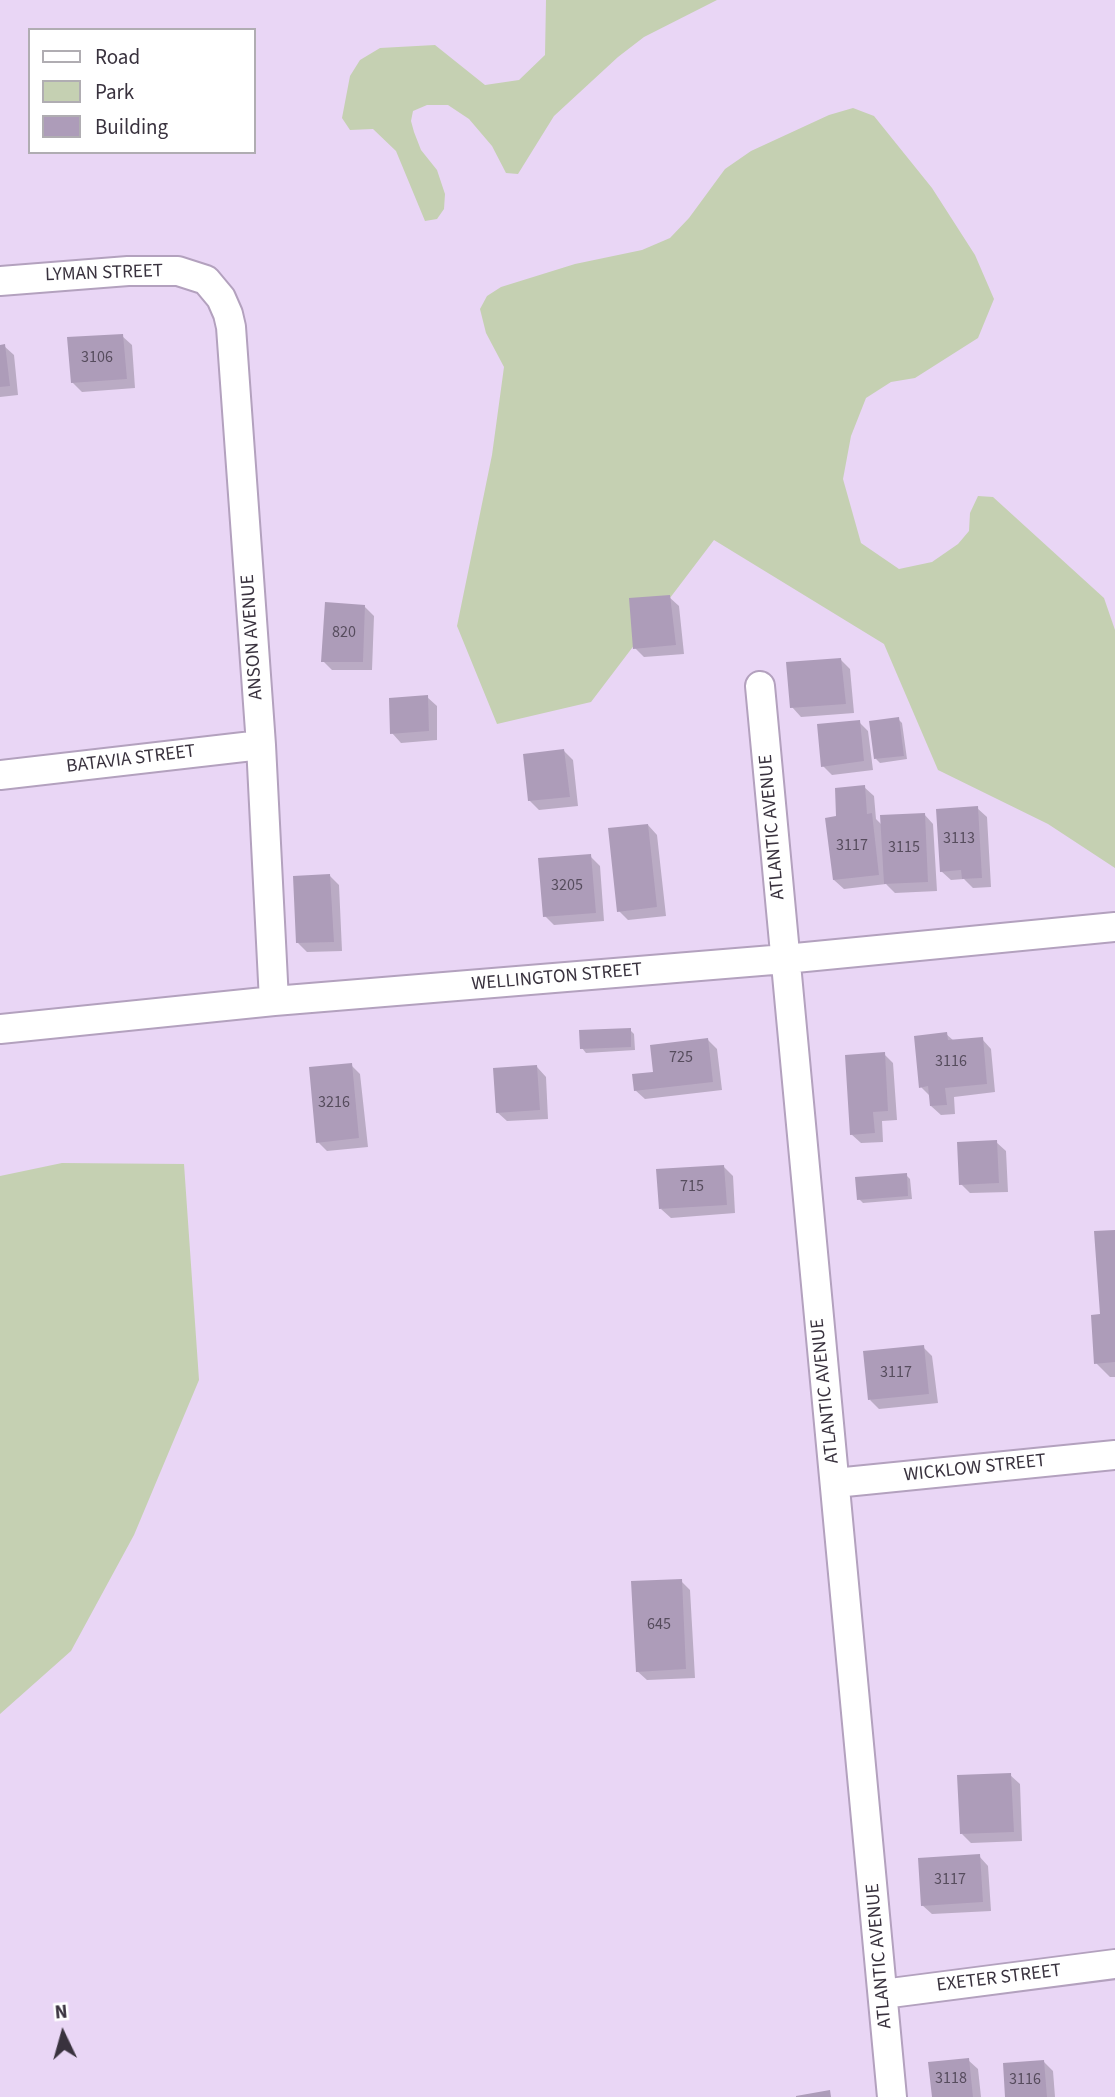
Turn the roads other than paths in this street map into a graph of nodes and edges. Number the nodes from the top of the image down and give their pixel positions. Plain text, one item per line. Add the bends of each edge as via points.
1 (206, 280) joint
2 (0, 281) edge
3 (760, 685) dead end
4 (261, 745) junction
5 (0, 775) edge
6 (1115, 928) edge
7 (785, 959) junction
8 (274, 1001) junction
9 (0, 1029) edge
10 (1115, 1455) edge
11 (835, 1483) junction
12 (1115, 1964) edge
13 (883, 1994) junction
14 (892, 2097) edge

1 - 2 street, LYMAN STREET via 178,271 128,271
1 - 4 street, ANSON AVENUE via 221,298 231,327
3 - 7 street, ATLANTIC AVENUE
4 - 5 street, BATAVIA STREET
4 - 8 street, ANSON AVENUE
6 - 7 street, WELLINGTON STREET
7 - 8 street, WELLINGTON STREET
7 - 11 street, ATLANTIC AVENUE
8 - 9 street, WELLINGTON STREET
10 - 11 street, WICKLOW STREET
11 - 13 street, ATLANTIC AVENUE
12 - 13 street, EXETER STREET
13 - 14 street, ATLANTIC AVENUE

